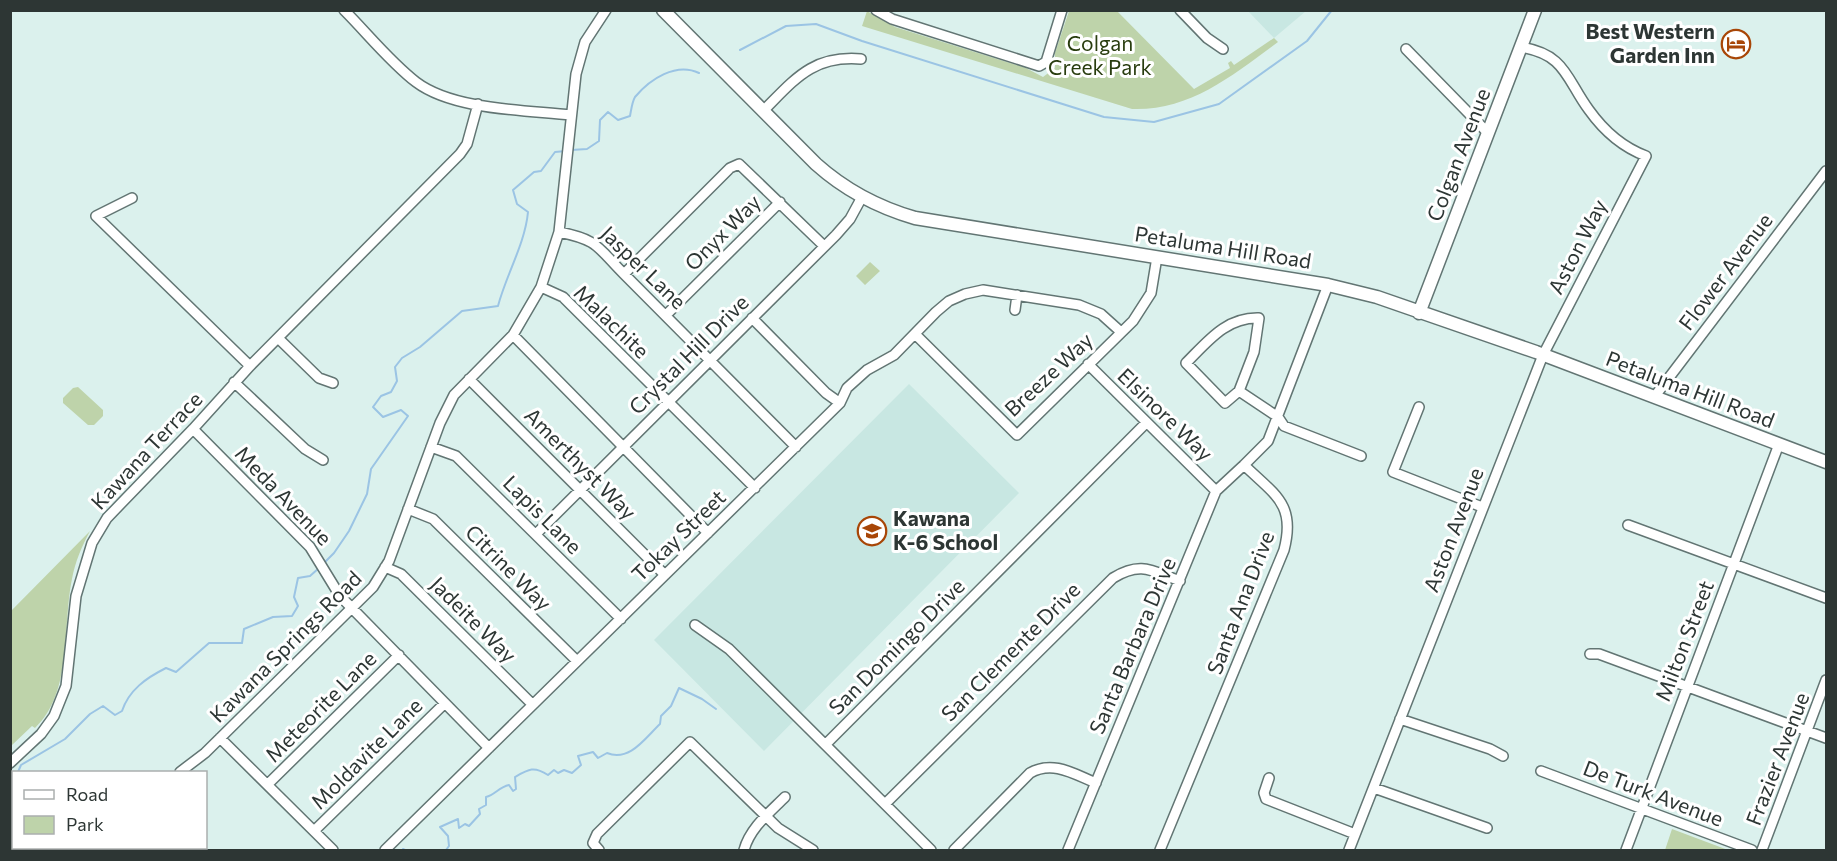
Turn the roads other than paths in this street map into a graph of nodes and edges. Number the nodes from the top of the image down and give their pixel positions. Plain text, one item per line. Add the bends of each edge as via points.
1 (344, 10) edge
2 (606, 10) edge
3 (663, 10) edge
4 (876, 10) edge
5 (1062, 10) edge
6 (1180, 10) edge
7 (1535, 10) edge
8 (1521, 47) junction
9 (1223, 49) dead end
10 (1406, 49) dead end
11 (861, 59) dead end
12 (478, 104) junction
13 (764, 110) junction
14 (571, 115) junction
15 (1488, 133) junction
16 (1827, 171) edge
17 (132, 198) dead end
18 (862, 198) junction
19 (780, 202) junction
20 (559, 232) junction
21 (824, 246) junction
22 (1157, 257) junction
23 (624, 274) junction
24 (1328, 285) junction
25 (541, 287) junction
26 (1017, 295) junction
27 (1015, 310) dead end
28 (1419, 313) junction
29 (666, 315) junction
30 (752, 318) junction
31 (1120, 332) junction
32 (915, 334) junction
33 (513, 335) junction
34 (278, 338) junction
35 (1543, 355) junction
36 (710, 360) junction
37 (1088, 364) junction
38 (250, 366) junction
39 (469, 379) junction
40 (234, 382) junction
41 (333, 383) dead end
42 (1239, 391) junction
43 (1655, 396) junction
44 (668, 402) junction
45 (840, 403) junction
46 (1419, 407) dead end
47 (1278, 417) junction
48 (1146, 423) junction
49 (193, 429) junction
50 (1779, 444) junction
51 (431, 447) junction
52 (623, 447) junction
53 (796, 447) junction
54 (1361, 456) dead end
55 (323, 460) dead end
56 (1827, 462) edge
57 (1244, 465) junction
58 (755, 488) junction
59 (580, 489) junction
60 (1216, 491) junction
61 (1482, 507) junction
62 (408, 509) junction
63 (1628, 525) dead end
64 (708, 533) junction
65 (536, 534) junction
66 (1734, 562) junction
67 (385, 567) junction
68 (665, 575) junction
69 (1180, 580) junction
70 (1827, 598) edge
71 (352, 608) junction
72 (621, 619) junction
73 (695, 625) dead end
74 (1590, 654) dead end
75 (399, 655) junction
76 (577, 661) junction
77 (1827, 680) edge
78 (1688, 686) junction
79 (445, 703) junction
80 (532, 704) junction
81 (1400, 719) junction
82 (1807, 731) junction
83 (220, 738) junction
84 (1827, 738) edge
85 (826, 744) junction
86 (489, 748) junction
87 (1503, 756) dead end
88 (10, 764) edge
89 (181, 771) edge
90 (1541, 771) dead end
91 (1269, 778) dead end
92 (1096, 783) junction
93 (268, 784) junction
94 (1374, 788) junction
95 (785, 798) dead end
96 (885, 804) junction
97 (1641, 809) junction
98 (766, 816) junction
99 (1487, 828) dead end
100 (315, 830) junction
101 (1355, 834) junction
102 (596, 847) edge
103 (333, 850) edge
104 (385, 850) edge
105 (744, 850) edge
106 (813, 850) edge
107 (931, 850) edge
108 (954, 850) edge
109 (1068, 850) edge
110 (1160, 850) edge
111 (1349, 850) edge
112 (1626, 850) edge
113 (1752, 850) edge
114 (1762, 850) edge

1 - 12 street via 415,81 437,94
2 - 14 street, Kawana Springs Road via 585,42
3 - 13 main road, Petaluma Hill Road
4 - 5 street via 892,19 1039,66 1046,62
6 - 9 street
7 - 8 main road, Colgan Avenue
8 - 15 main road, Colgan Avenue
8 - 35 street, Aston Way via 1544,54 1562,67 1603,127 1630,150 1646,156
10 - 15 street
11 - 13 street via 815,64
12 - 14 street
12 - 34 street, Kawana Terrace via 467,144 460,154
13 - 18 main road, Petaluma Hill Road via 822,169
14 - 20 street, Kawana Springs Road
15 - 28 main road, Colgan Avenue
16 - 43 street, Flower Avenue
17 - 38 street via 96,216
18 - 21 street, Crystal Hill Drive via 850,219
18 - 22 main road, Petaluma Hill Road via 915,218
19 - 21 street
19 - 23 street via 745,168 734,165
19 - 29 street, Onyx Way
20 - 23 street, Jasper Lane via 594,241
20 - 25 street, Kawana Springs Road
21 - 30 street, Crystal Hill Drive
22 - 24 main road, Petaluma Hill Road
22 - 31 street, Breeze Way via 1151,293 1143,309
23 - 29 street, Jasper Lane
24 - 28 main road, Petaluma Hill Road
24 - 47 street
25 - 33 street, Kawana Springs Road
25 - 44 street, Malachite via 562,297
26 - 27 street
26 - 31 street, Tokay Street via 1090,308
26 - 32 street, Tokay Street via 983,290 965,294 949,301
28 - 35 main road, Petaluma Hill Road
29 - 36 street, Jasper Lane
30 - 36 street, Crystal Hill Drive
30 - 45 street via 825,393
31 - 37 street, Breeze Way
32 - 37 street, Breeze Way via 1017,435
32 - 45 street, Tokay Street via 894,355 857,378
33 - 39 street, Kawana Springs Road
33 - 52 street
34 - 38 street, Kawana Terrace
34 - 41 street via 319,378
35 - 43 main road, Petaluma Hill Road
35 - 61 street, Aston Avenue
36 - 44 street, Crystal Hill Drive
36 - 53 street, Jasper Lane
37 - 48 street, Elsinore Way
38 - 40 street, Kawana Terrace
39 - 51 street, Kawana Springs Road via 454,395
39 - 59 street, Amerthyst Way
40 - 49 street, Kawana Terrace
40 - 55 street via 305,449
42 - 42 street via 1254,352 1259,318 1229,323 1186,363 1226,403
42 - 47 street
43 - 50 main road, Petaluma Hill Road
44 - 52 street, Crystal Hill Drive
44 - 58 street, Malachite
45 - 53 street, Tokay Street
46 - 61 street via 1393,472
47 - 54 street via 1284,426
47 - 57 street via 1268,441
48 - 60 street, Elsinore Way
48 - 85 street, San Domingo Drive
49 - 71 street, Meda Avenue via 315,554 340,596
49 - 88 street, Kawana Terrace via 107,518 92,543 76,596 66,686 54,716
50 - 56 main road, Petaluma Hill Road
50 - 66 street, Milton Street
51 - 62 street, Kawana Springs Road
51 - 65 street, Lapis Lane via 456,456
52 - 59 street, Crystal Hill Drive
52 - 64 street
53 - 58 street, Tokay Street
57 - 60 street, Santa Barbara Drive
57 - 110 street, Santa Ana Drive via 1277,497 1287,512 1290,529
58 - 64 street, Tokay Street
59 - 65 street, Crystal Hill Drive
59 - 68 street, Amerthyst Way
60 - 69 street, Santa Barbara Drive
61 - 81 street, Aston Avenue
62 - 67 street, Kawana Springs Road
62 - 76 street, Citrine Way via 433,519
63 - 66 street
64 - 68 street, Tokay Street
65 - 72 street, Lapis Lane
66 - 70 street
66 - 78 street, Milton Street
67 - 71 street, Kawana Springs Road via 373,587
67 - 80 street, Jadeite Way via 401,574
68 - 72 street, Tokay Street
69 - 92 street, Santa Barbara Drive
69 - 96 street, San Clemente Drive via 1143,567 1128,568 1113,578
71 - 75 street, Meda Avenue
71 - 83 street, Kawana Springs Road
72 - 76 street, Tokay Street
73 - 85 street via 729,649
74 - 78 street
75 - 79 street, Meda Avenue
75 - 93 street, Meteorite Lane
76 - 80 street, Tokay Street
77 - 82 street, Frazier Avenue
78 - 82 street
78 - 97 street, Milton Street
79 - 86 street, Meda Avenue
79 - 100 street, Moldavite Lane
80 - 86 street, Tokay Street
81 - 87 street
81 - 94 street, Aston Avenue
82 - 84 street
82 - 114 street, Frazier Avenue
83 - 89 street, Kawana Springs Road
83 - 93 street
85 - 96 street
86 - 104 street, Tokay Street
90 - 97 street, De Turk Avenue
91 - 101 street via 1266,799
92 - 108 street via 1061,769 1039,768
92 - 109 street, Santa Barbara Drive
93 - 100 street
94 - 99 street
94 - 101 street, Aston Avenue
95 - 98 street
96 - 107 street
97 - 112 street, Milton Street
97 - 113 street, De Turk Avenue
98 - 102 street via 690,742 597,834
98 - 105 street via 747,839
98 - 106 street via 786,835
100 - 103 street
101 - 111 street, Aston Avenue

